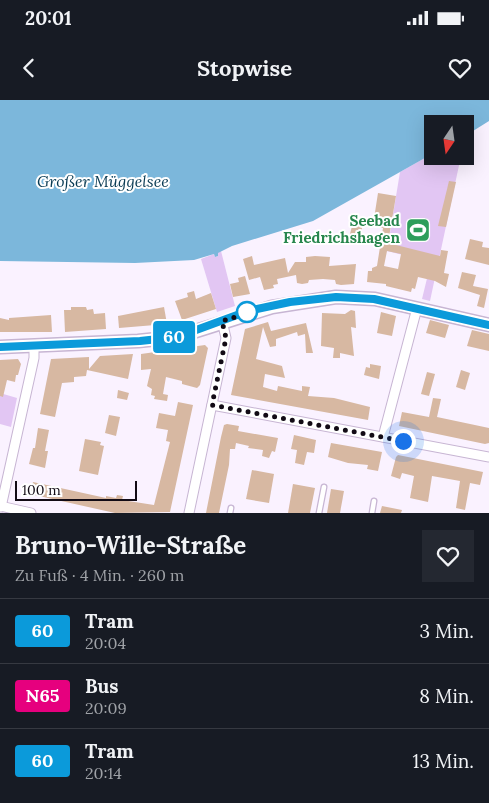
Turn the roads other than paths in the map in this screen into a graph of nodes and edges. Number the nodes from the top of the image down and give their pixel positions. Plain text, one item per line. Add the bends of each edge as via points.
1 (416, 308) junction
2 (222, 321) junction
3 (489, 325) edge
4 (0, 347) edge
5 (34, 347) junction
6 (212, 405) junction
7 (383, 437) junction
8 (489, 457) edge
9 (3, 479) edge
10 (324, 487) dead end
11 (374, 500) dead end
12 (1, 507) edge
13 (31, 513) edge
14 (189, 513) edge
15 (319, 513) edge
16 (372, 513) edge

1 - 2 main road via 374,299 336,297 272,307
1 - 3 main road
1 - 7 street
2 - 5 main road via 177,337
2 - 6 street via 226,338
4 - 5 main road
5 - 9 street via 34,358
6 - 7 street
6 - 14 street
7 - 8 street
9 - 12 street
10 - 15 lane
11 - 16 lane
12 - 13 street

